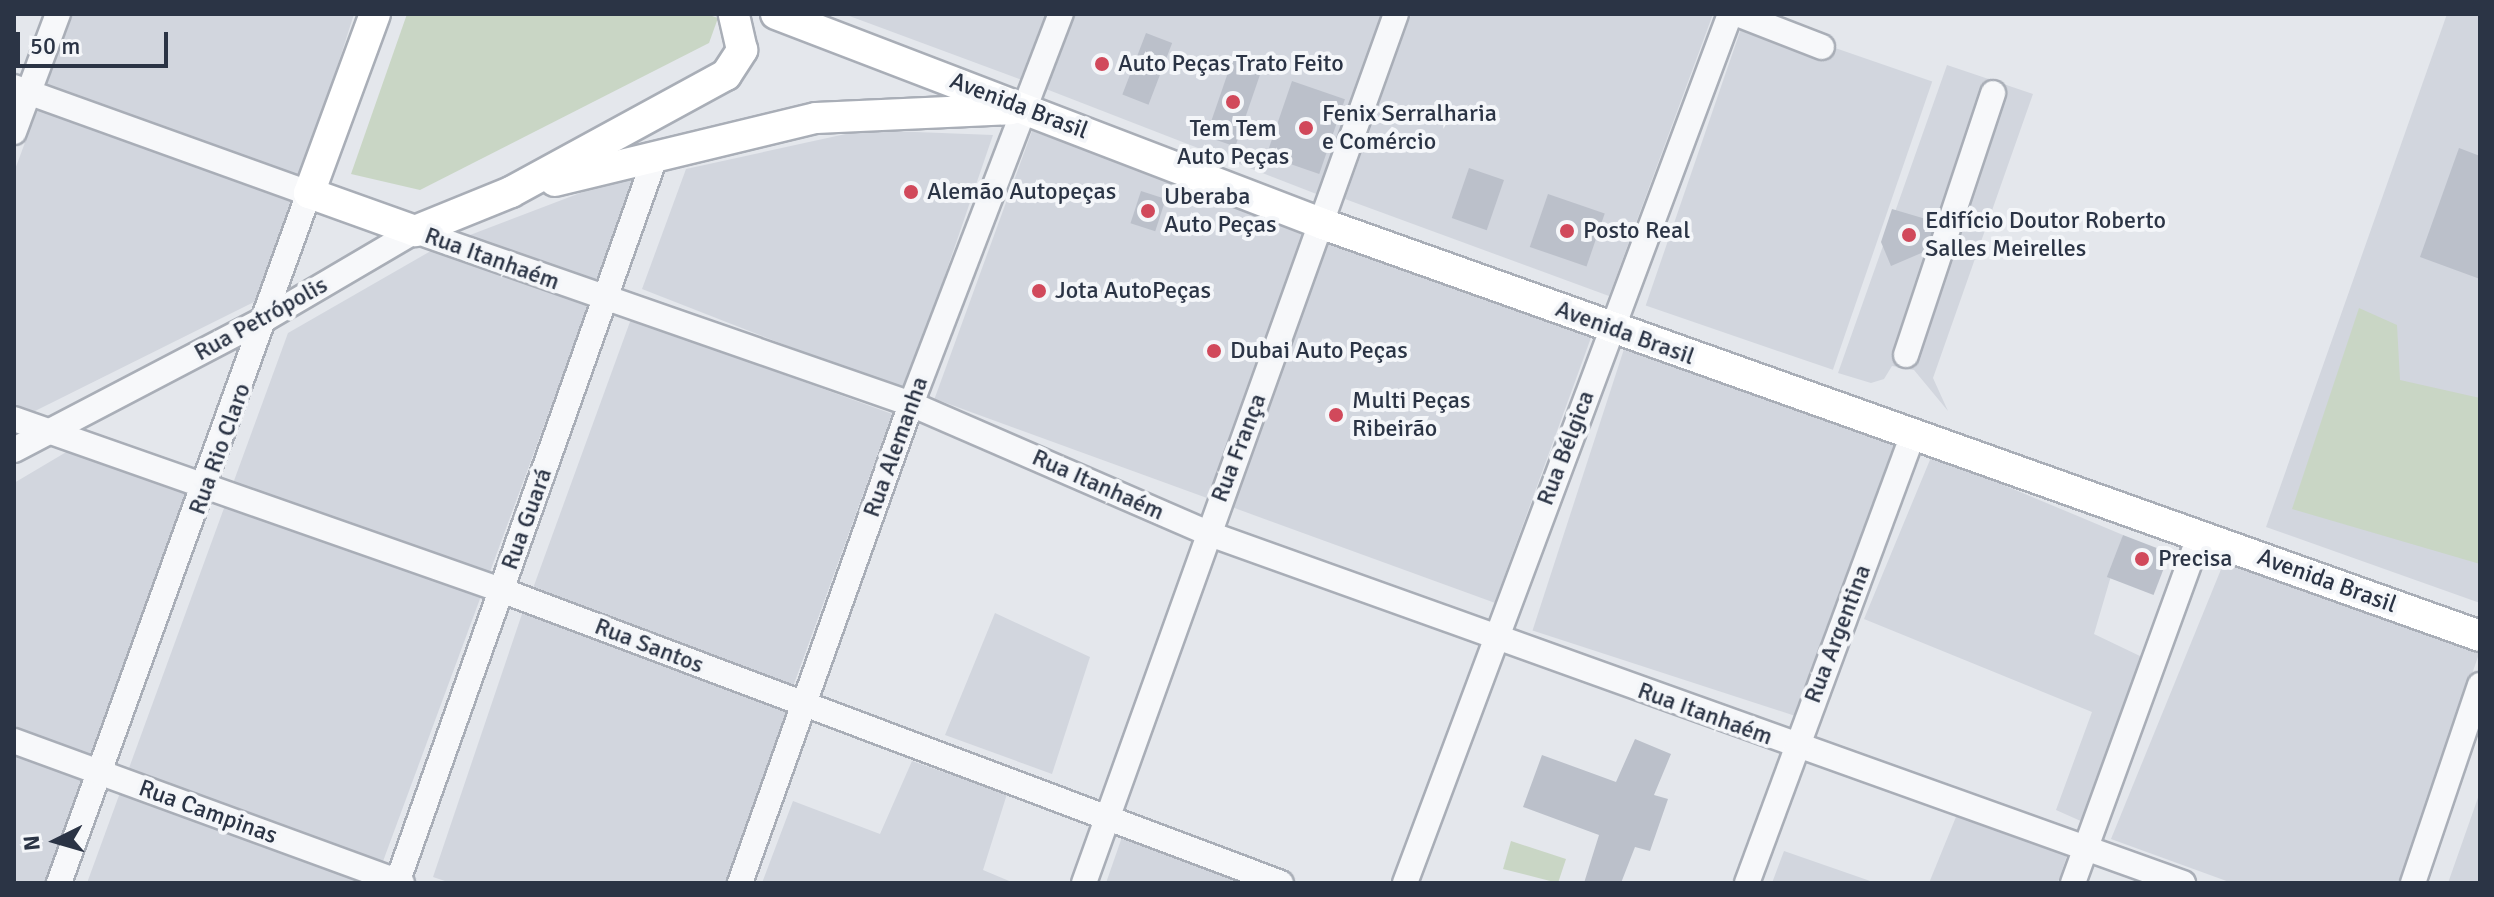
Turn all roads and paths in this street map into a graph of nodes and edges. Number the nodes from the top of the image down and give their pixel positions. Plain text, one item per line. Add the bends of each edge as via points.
1 (58, 14) edge
2 (375, 14) edge
3 (734, 14) edge
4 (776, 14) edge
5 (1061, 14) edge
6 (1396, 14) edge
7 (1730, 14) edge
8 (1737, 14) edge
9 (1822, 47) dead end
10 (22, 90) edge
11 (1993, 93) dead end
12 (1025, 108) junction
13 (14, 132) edge
14 (656, 155) junction
15 (511, 192) junction
16 (309, 193) junction
17 (1323, 224) junction
18 (415, 231) junction
19 (606, 302) junction
20 (267, 318) junction
21 (1611, 329) junction
22 (1906, 355) dead end
23 (911, 404) junction
24 (14, 419) edge
25 (48, 432) junction
26 (1914, 432) junction
27 (14, 450) edge
28 (207, 486) junction
29 (1207, 533) junction
30 (2200, 535) junction
31 (501, 590) junction
32 (2480, 636) edge
33 (1495, 637) junction
34 (2480, 685) edge
35 (804, 704) junction
36 (14, 741) edge
37 (1796, 747) junction
38 (99, 772) junction
39 (1108, 818) junction
40 (2085, 847) junction
41 (59, 883) edge
42 (399, 883) edge
43 (740, 883) edge
44 (1084, 883) edge
45 (1281, 883) edge
46 (1405, 883) edge
47 (1747, 883) edge
48 (2073, 883) edge
49 (2183, 883) edge
50 (2413, 883) edge

1 - 10 street
2 - 16 main road, Rua Rio Claro
3 - 15 main road, Rua Petrópolis via 742,50 726,75
4 - 12 main road, Avenida Brasil
5 - 12 street, Rua Alemanha
6 - 17 street, Rua França
7 - 21 street, Rua Bélgica
8 - 9 street
10 - 13 street
10 - 16 street, Rua Itanhaém
11 - 22 street
12 - 14 main road, Rua Petrópolis via 816,118
12 - 17 main road, Avenida Brasil
12 - 23 street, Rua Alemanha
14 - 15 main road, Rua Petrópolis
14 - 19 street, Rua Guará
15 - 18 main road, Rua Petrópolis
16 - 18 main road, Rua Itanhaém
16 - 20 street, Rua Rio Claro
17 - 21 main road, Avenida Brasil
17 - 29 street, Rua França
18 - 19 street, Rua Itanhaém
18 - 20 street, Rua Petrópolis
19 - 23 street, Rua Itanhaém
19 - 31 street, Rua Guará
20 - 25 street, Rua Petrópolis
20 - 28 street, Rua Rio Claro
21 - 26 main road, Avenida Brasil
21 - 33 street, Rua Bélgica
23 - 29 street, Rua Itanhaém
23 - 35 street, Rua Alemanha
24 - 25 street, Rua Santos
25 - 27 street, Rua Petrópolis
25 - 28 street, Rua Santos
26 - 30 main road, Avenida Brasil
26 - 37 street, Rua Argentina
28 - 31 street, Rua Santos
28 - 38 street, Rua Rio Claro
29 - 33 street, Rua Itanhaém
29 - 39 street, Rua França
30 - 32 main road, Avenida Brasil
30 - 40 street
31 - 35 street, Rua Santos
31 - 42 street, Rua Guará
33 - 37 street, Rua Itanhaém
33 - 46 street, Rua Bélgica
34 - 50 street
35 - 39 street, Rua Santos
35 - 43 street, Rua Alemanha
36 - 38 street, Rua Campinas
37 - 40 street, Rua Itanhaém
37 - 47 street, Rua Argentina
38 - 41 street, Rua Rio Claro
38 - 42 street, Rua Campinas
39 - 44 street, Rua França
39 - 45 street, Rua Santos
40 - 48 street
40 - 49 street, Rua Itanhaém

